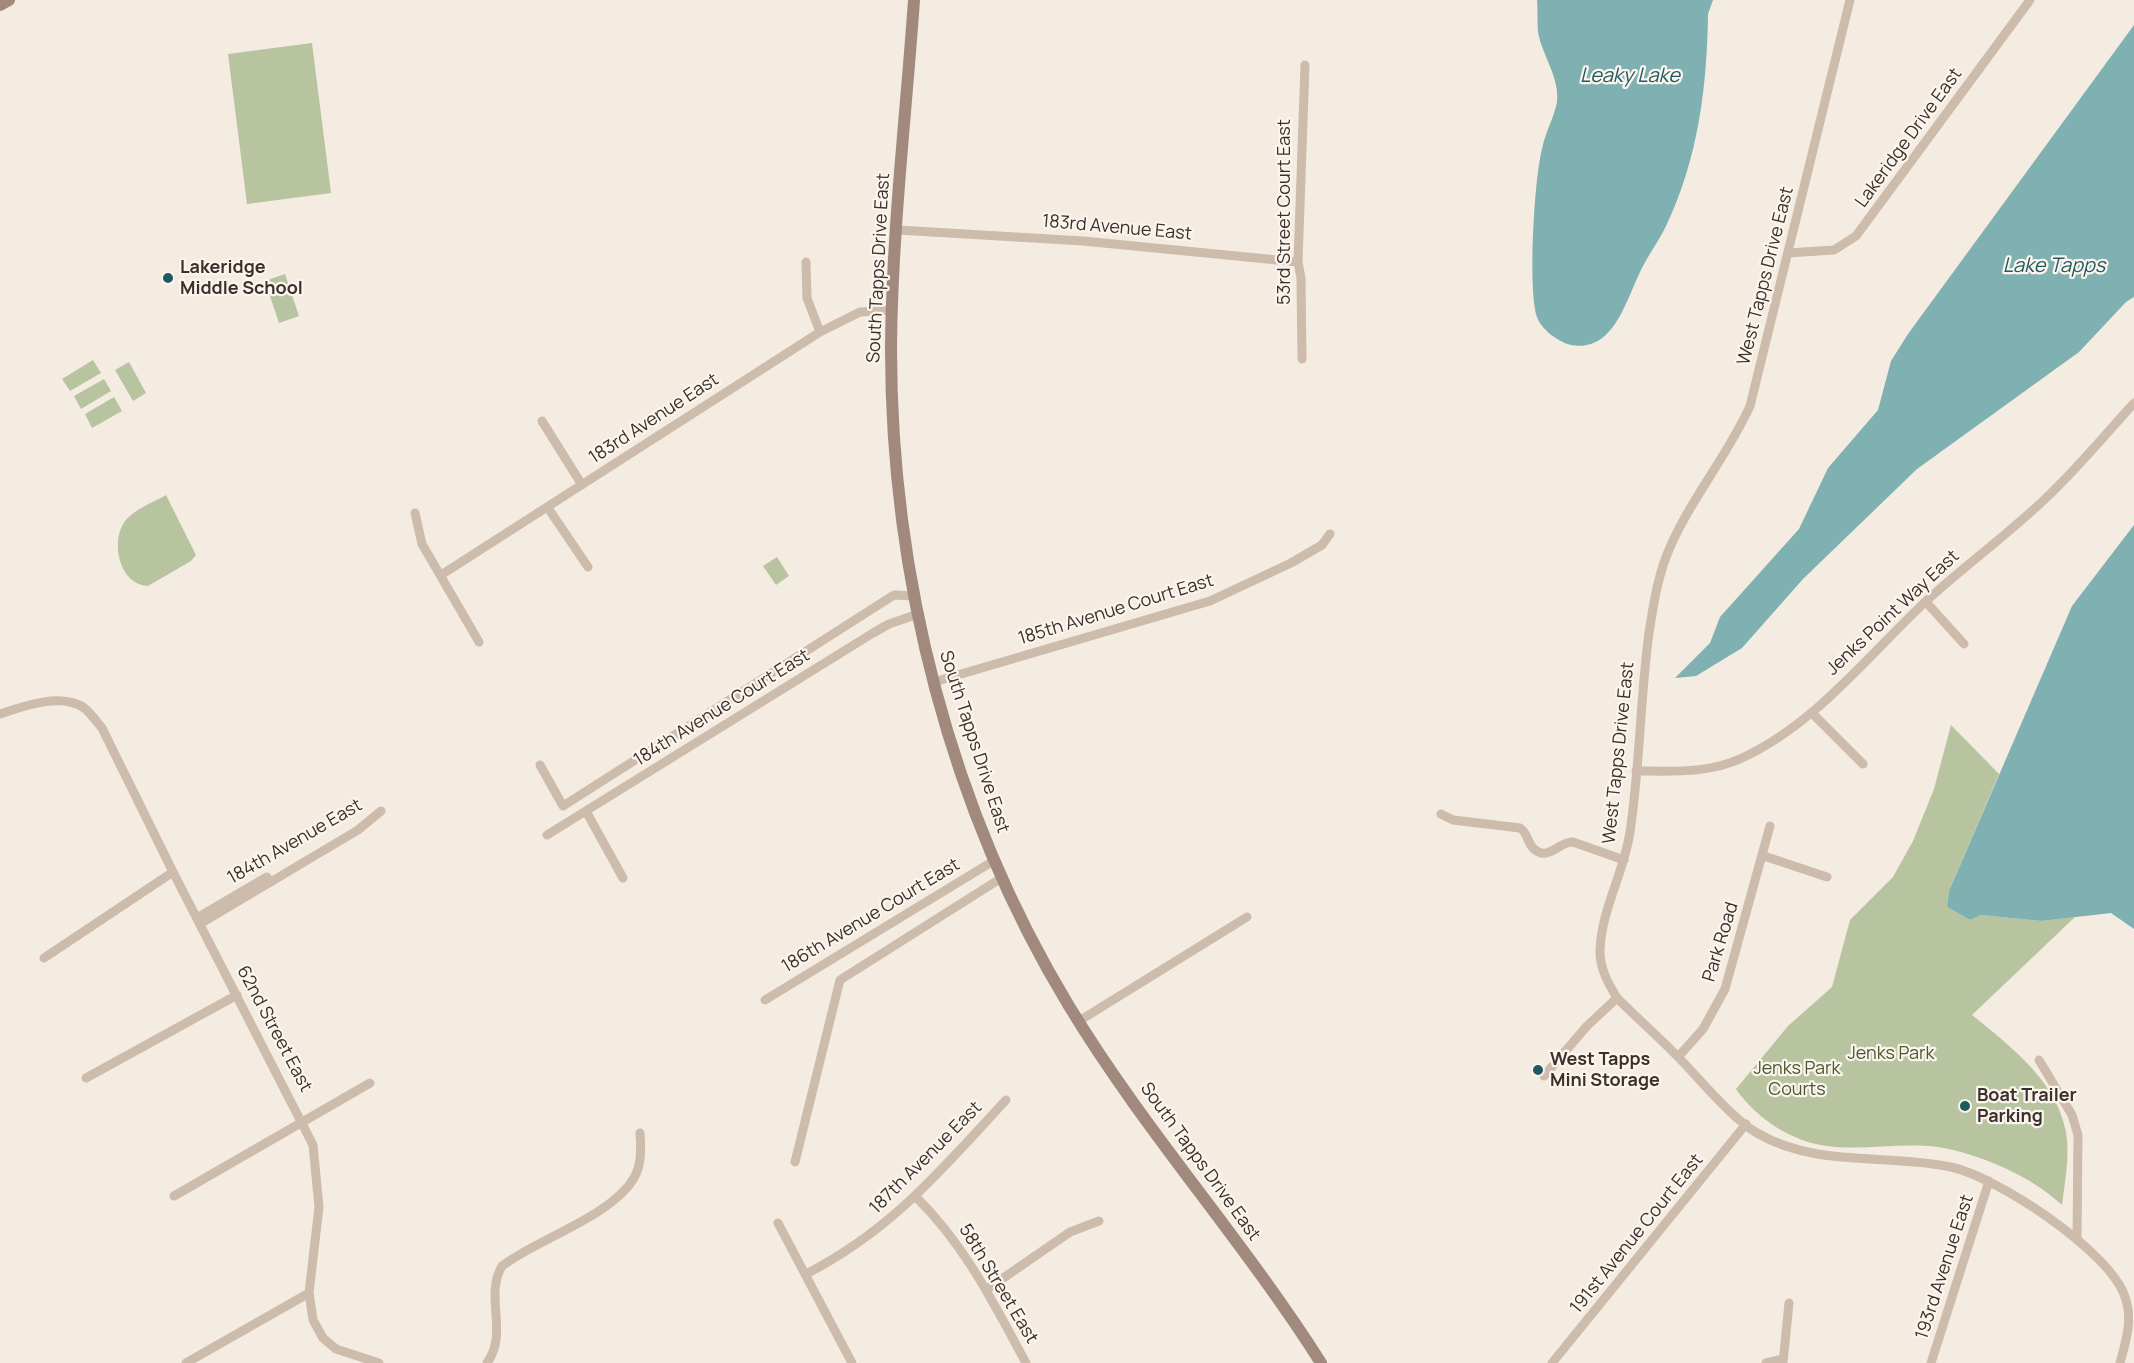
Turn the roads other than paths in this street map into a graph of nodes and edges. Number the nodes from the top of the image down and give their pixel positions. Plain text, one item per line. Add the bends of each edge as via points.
1 (9, 0) edge
2 (914, 0) edge
3 (1850, 0) edge
4 (2030, 0) edge
5 (0, 5) edge
6 (1305, 65) dead end
7 (897, 230) junction
8 (1788, 253) junction
9 (806, 261) dead end
10 (1298, 262) junction
11 (892, 310) junction
12 (820, 332) junction
13 (1302, 359) dead end
14 (2134, 403) edge
15 (542, 421) dead end
16 (582, 485) junction
17 (548, 508) junction
18 (415, 513) dead end
19 (1330, 534) dead end
20 (588, 567) dead end
21 (441, 575) junction
22 (914, 596) junction
23 (1926, 602) junction
24 (918, 614) junction
25 (479, 642) dead end
26 (1964, 644) dead end
27 (934, 682) junction
28 (1812, 713) junction
29 (0, 714) edge
30 (1863, 764) dead end
31 (540, 765) dead end
32 (1636, 771) junction
33 (587, 813) junction
34 (1441, 813) dead end
35 (1770, 826) dead end
36 (547, 835) dead end
37 (1764, 856) junction
38 (995, 860) junction
39 (1624, 860) junction
40 (172, 873) junction
41 (1003, 877) junction
42 (1827, 877) dead end
43 (623, 878) dead end
44 (1247, 917) dead end
45 (199, 921) junction
46 (44, 958) dead end
47 (237, 995) junction
48 (1617, 998) junction
49 (765, 1000) dead end
50 (1079, 1021) junction
51 (1678, 1057) junction
52 (2039, 1060) dead end
53 (1544, 1076) dead end
54 (86, 1078) dead end
55 (370, 1083) dead end
56 (1006, 1100) dead end
57 (304, 1121) junction
58 (1746, 1124) junction
59 (640, 1132) dead end
60 (795, 1162) dead end
61 (1989, 1181) junction
62 (174, 1196) dead end
63 (916, 1197) junction
64 (1099, 1221) dead end
65 (778, 1223) dead end
66 (2077, 1240) junction
67 (806, 1274) junction
68 (986, 1290) junction
69 (309, 1293) junction
70 (1789, 1303) dead end
71 (1783, 1361) edge
72 (186, 1363) edge
73 (379, 1363) edge
74 (486, 1363) edge
75 (852, 1363) edge
76 (1026, 1363) edge
77 (1321, 1363) edge
78 (1552, 1363) edge
79 (1766, 1363) edge
80 (1932, 1363) edge
81 (2120, 1363) edge

1 - 5 street
2 - 7 street, South Tapps Drive East
3 - 8 street, West Tapps Drive East
4 - 8 street, Lakeridge Drive East via 1856,236 1834,250
6 - 10 street, 53rd Street Court East
7 - 10 street, 183rd Avenue East via 1072,240
7 - 11 street, South Tapps Drive East
8 - 32 street, West Tapps Drive East via 1750,406 1737,436 1677,530 1662,569 1646,659
9 - 12 street via 807,298
10 - 13 street, 53rd Street Court East via 1302,278
11 - 12 street, 183rd Avenue East via 860,312
11 - 22 street, South Tapps Drive East via 895,450
12 - 16 street, 183rd Avenue East
14 - 23 street, Jenks Point Way East via 2045,499
15 - 16 street
16 - 17 street, 183rd Avenue East
17 - 20 street
17 - 21 street, 183rd Avenue East
18 - 21 street via 422,544
19 - 27 street, 185th Avenue Court East via 1322,545 1292,563 1210,601
21 - 25 street
22 - 24 street, South Tapps Drive East
22 - 31 street via 894,595 563,806
23 - 26 street
23 - 28 street, Jenks Point Way East
24 - 27 street, South Tapps Drive East
24 - 33 street, 184th Avenue Court East via 873,633
27 - 38 street, South Tapps Drive East
28 - 30 street
28 - 32 street, Jenks Point Way East via 1770,744 1732,762 1691,772
29 - 40 street, 62nd Street East via 48,702 85,708 102,728
32 - 39 street, West Tapps Drive East
33 - 36 street, 184th Avenue Court East
33 - 43 street
34 - 39 street via 1453,820 1520,828 1532,847 1541,853 1573,842
35 - 37 street, Park Road
37 - 42 street
37 - 51 street, Park Road via 1725,989 1703,1029
38 - 41 street, South Tapps Drive East
38 - 49 street, 186th Avenue Court East
39 - 48 street, West Tapps Drive East via 1605,917 1600,954 1603,973
40 - 45 street, 62nd Street East
40 - 46 street
41 - 50 street, South Tapps Drive East via 1040,954
41 - 60 street, 186th Avenue Court East via 840,980
44 - 50 street
45 - 45 street, 184th Avenue East via 358,830 381,811
45 - 47 street, 62nd Street East
47 - 54 street
47 - 57 street, 62nd Street East
48 - 51 street, West Tapps Drive East
48 - 53 street
50 - 77 street, South Tapps Drive East
51 - 58 street, West Tapps Drive East
52 - 66 street via 2072,1115 2078,1135
55 - 57 street
56 - 63 street, 187th Avenue East
57 - 62 street
57 - 69 street, 62nd Street East via 316,1157 319,1207
58 - 61 street, West Tapps Drive East via 1769,1138 1815,1155 1915,1161 1968,1172
58 - 78 street, 191st Avenue Court East
59 - 74 street via 641,1156 634,1178 618,1197 502,1266 495,1280 498,1338
61 - 66 street, West Tapps Drive East via 2023,1200
61 - 80 street, 193rd Avenue East
63 - 67 street, 187th Avenue East via 867,1239
63 - 68 street, 58th Street East via 957,1242
64 - 68 street via 1070,1232
65 - 67 street
66 - 81 street, West Tapps Drive East via 2110,1270 2126,1299 2128,1336
67 - 75 street
68 - 76 street, 58th Street East
69 - 72 street
69 - 73 street, 62nd Street East via 314,1320 328,1343 352,1356
70 - 71 street
71 - 79 street

